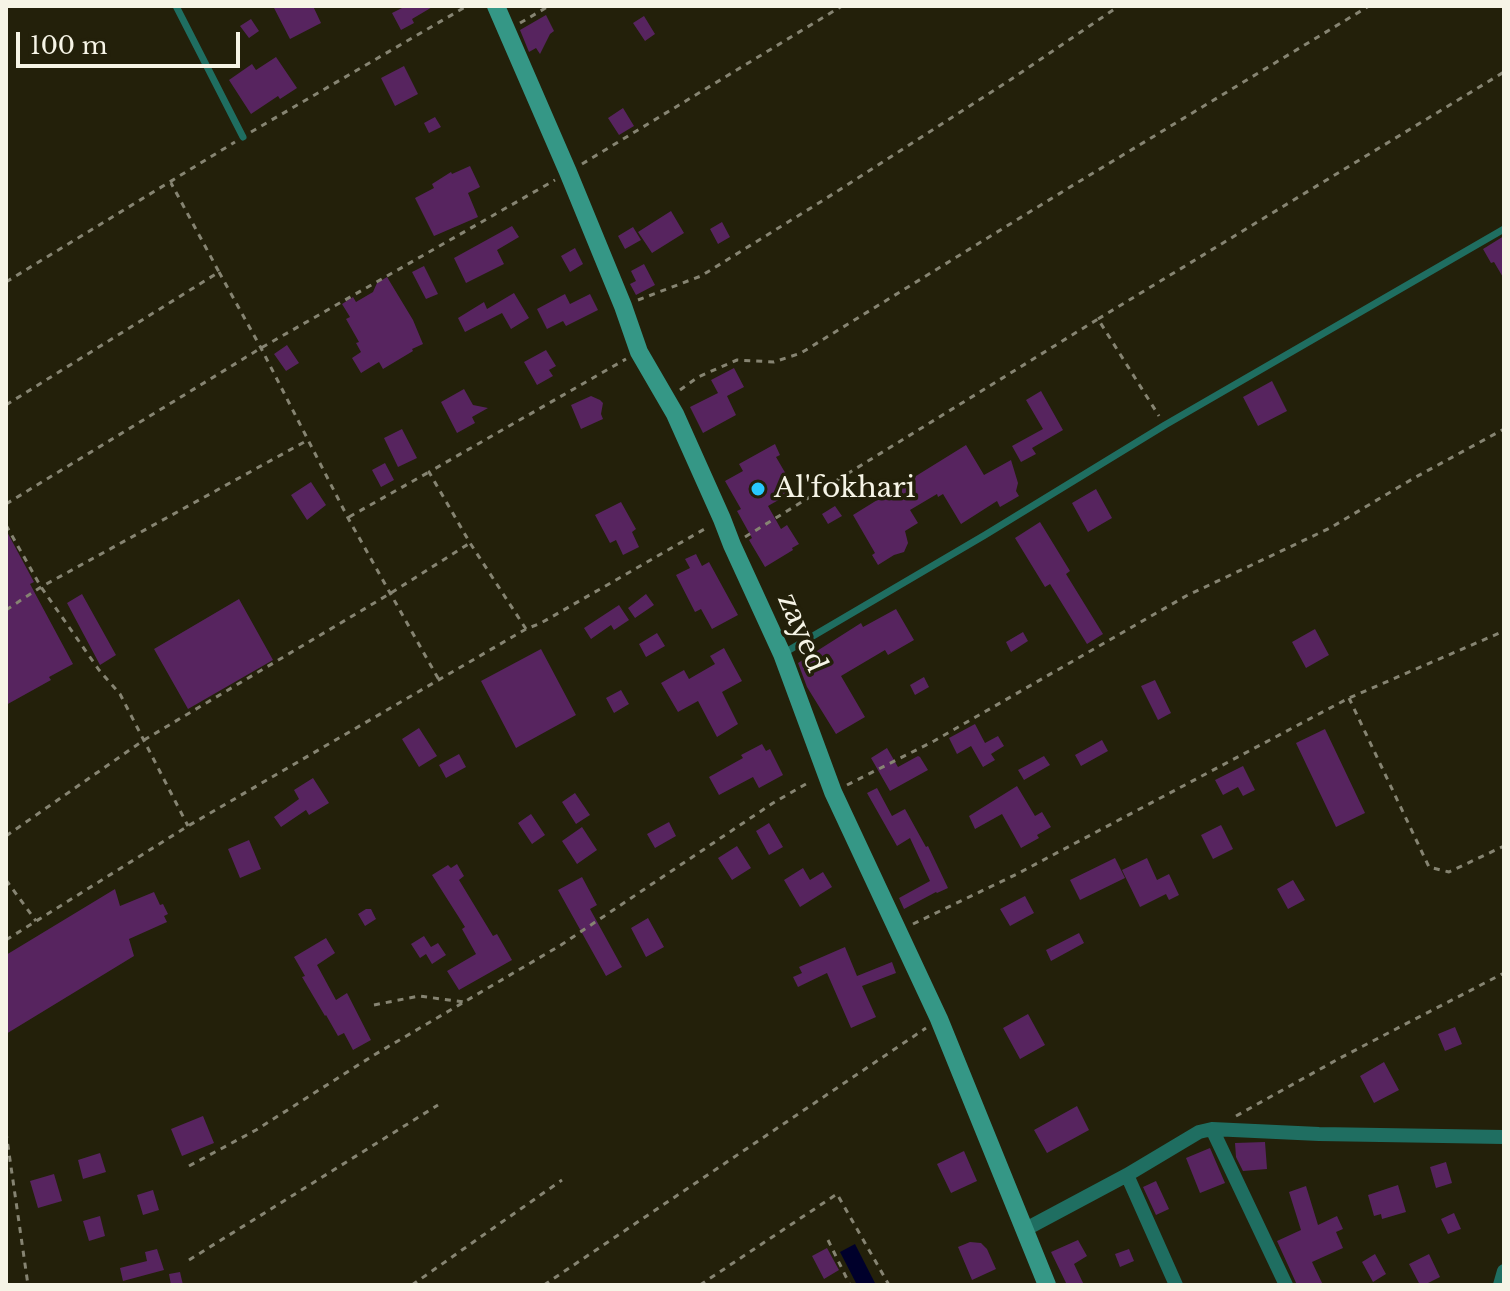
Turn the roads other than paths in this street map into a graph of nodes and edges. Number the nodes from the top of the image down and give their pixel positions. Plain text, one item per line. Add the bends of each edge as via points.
1 (176, 6) edge
2 (496, 6) edge
3 (243, 137) dead end
4 (1504, 229) edge
5 (782, 654) junction
6 (1212, 1129) junction
7 (1504, 1137) edge
8 (1127, 1175) junction
9 (1024, 1230) junction
10 (1504, 1271) edge
11 (1047, 1285) edge
12 (1176, 1285) edge
13 (1286, 1285) edge
14 (1500, 1285) edge

1 - 3 lane
2 - 5 street, zayed via 639,352 667,399
4 - 5 lane
5 - 9 street, zayed via 833,792 939,1019
6 - 7 street
6 - 8 street
6 - 13 street
8 - 9 street
8 - 12 street
9 - 11 street, zayed
10 - 14 street

